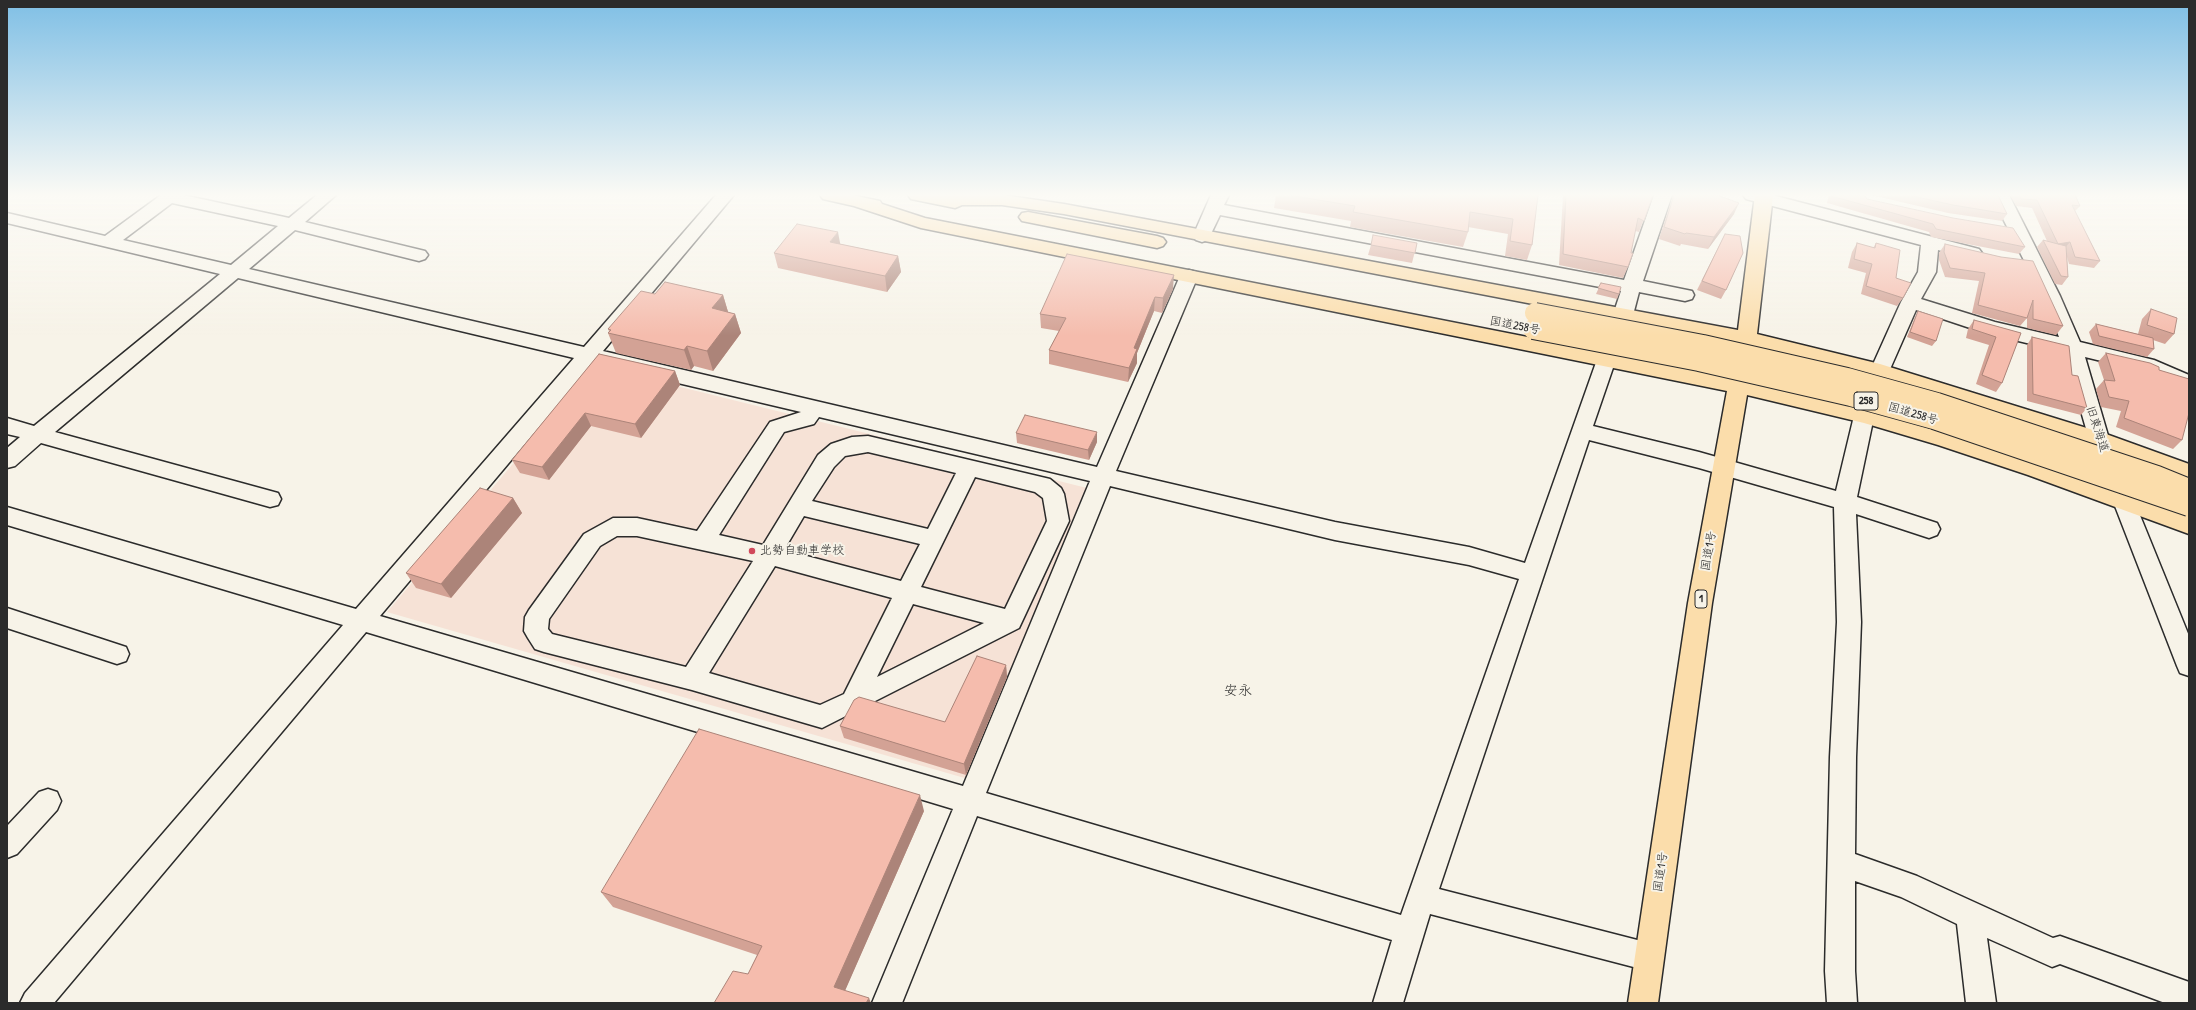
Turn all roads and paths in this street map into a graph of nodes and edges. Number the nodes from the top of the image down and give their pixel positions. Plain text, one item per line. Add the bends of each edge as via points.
1 (108, 242) edge
2 (270, 242) edge
3 (366, 242) edge
4 (684, 242) edge
5 (1014, 242) edge
6 (1082, 242) edge
7 (1148, 242) edge
8 (1235, 242) edge
9 (1415, 242) edge
10 (1646, 242) edge
11 (1756, 242) edge
12 (1927, 242) edge
13 (2017, 242) edge
14 (1930, 243) junction
15 (419, 255) dead end
16 (1988, 256) edge
17 (2010, 260) edge
18 (2034, 263) junction
19 (233, 272) junction
20 (1189, 276) junction
21 (1631, 286) junction
22 (1686, 295) dead end
23 (1910, 302) junction
24 (1623, 315) junction
25 (1534, 321) junction
26 (1747, 338) junction
27 (2073, 348) junction
28 (586, 356) junction
29 (1606, 359) junction
30 (1880, 371) junction
31 (2189, 383) edge
32 (1737, 386) junction
33 (813, 409) junction
34 (1864, 416) junction
35 (7, 426) edge
36 (1581, 430) junction
37 (38, 434) junction
38 (2099, 439) junction
39 (7, 460) edge
40 (969, 468) junction
41 (1723, 468) junction
42 (2189, 472) edge
43 (1103, 477) junction
44 (2189, 489) edge
45 (270, 499) dead end
46 (2122, 500) junction
47 (1844, 502) junction
48 (798, 506) junction
49 (2189, 506) edge
50 (7, 516) edge
51 (2189, 524) edge
52 (1930, 529) dead end
53 (934, 539) junction
54 (704, 541) junction
55 (769, 555) junction
56 (1533, 574) junction
57 (907, 592) junction
58 (7, 618) edge
59 (362, 620) junction
60 (1011, 621) junction
61 (117, 654) dead end
62 (2189, 666) edge
63 (692, 679) junction
64 (853, 702) junction
65 (971, 800) junction
66 (48, 801) dead end
67 (7, 844) edge
68 (1842, 863) junction
69 (1422, 898) junction
70 (1970, 914) junction
71 (1409, 931) junction
72 (1649, 958) junction
73 (2189, 997) edge
74 (35, 1003) edge
75 (888, 1003) edge
76 (1388, 1003) edge
77 (1643, 1003) edge
78 (1842, 1003) edge
79 (1981, 1003) edge

1 - 19 street
2 - 19 street
3 - 15 street
4 - 28 street
5 - 20 highway
6 - 25 highway, 国道258号 / 258
7 - 25 highway, 国道258号 / 258
8 - 24 highway
9 - 21 street
10 - 21 street
11 - 26 highway, 国道1号 / 1
12 - 14 street
13 - 18 street, 旧東海道
14 - 16 street
14 - 23 street via 1928,272
17 - 18 street
18 - 27 street, 旧東海道
19 - 28 street
19 - 37 street
20 - 29 highway
20 - 43 street
21 - 22 street
21 - 24 street
23 - 27 street via 1992,328
23 - 30 street
24 - 26 highway
25 - 44 highway, 国道258号 / 258, bridge via 1703,344 1847,378 1937,403 2158,476
25 - 49 highway, 国道258号 / 258, bridge via 1934,419
26 - 30 highway
26 - 32 highway, 国道1号 / 1
27 - 31 street via 2147,365
27 - 38 street, 旧東海道
28 - 33 street
28 - 59 street
29 - 32 highway
29 - 36 street
30 - 38 highway
32 - 34 highway
32 - 41 highway, 国道1号 / 1
33 - 43 street
33 - 54 street via 807,419 777,427
34 - 46 highway via 1943,439
34 - 47 street
35 - 37 street
36 - 41 street
36 - 56 street
37 - 39 street
37 - 45 street
38 - 42 highway
38 - 46 street, 旧東海道
40 - 48 street via 868,444 852,445 838,450 826,461
40 - 53 street
40 - 60 street via 1042,485 1053,494 1057,507 1058,521
41 - 47 street
41 - 72 highway, 国道1号 / 1 via 1700,603
43 - 56 street via 1335,532 1469,556
43 - 65 street
46 - 51 highway
46 - 62 street, 旧東海道
47 - 52 street
47 - 68 street via 1849,622 1843,757
48 - 53 street
48 - 55 street
50 - 59 street
53 - 57 street
54 - 55 street
54 - 63 street via 637,527 613,527 592,540 537,617 536,631 544,642
55 - 57 street
55 - 63 street
56 - 69 street
57 - 60 street
57 - 64 street
58 - 61 street
59 - 65 street
59 - 74 street
60 - 64 street
63 - 64 street via 822,717
65 - 71 street
65 - 75 street
66 - 67 street
68 - 70 street via 1907,886
68 - 78 street
69 - 71 street
69 - 72 street
70 - 73 street via 2052,953 2060,950
70 - 79 street
71 - 76 street
72 - 77 highway, 国道1号 / 1

